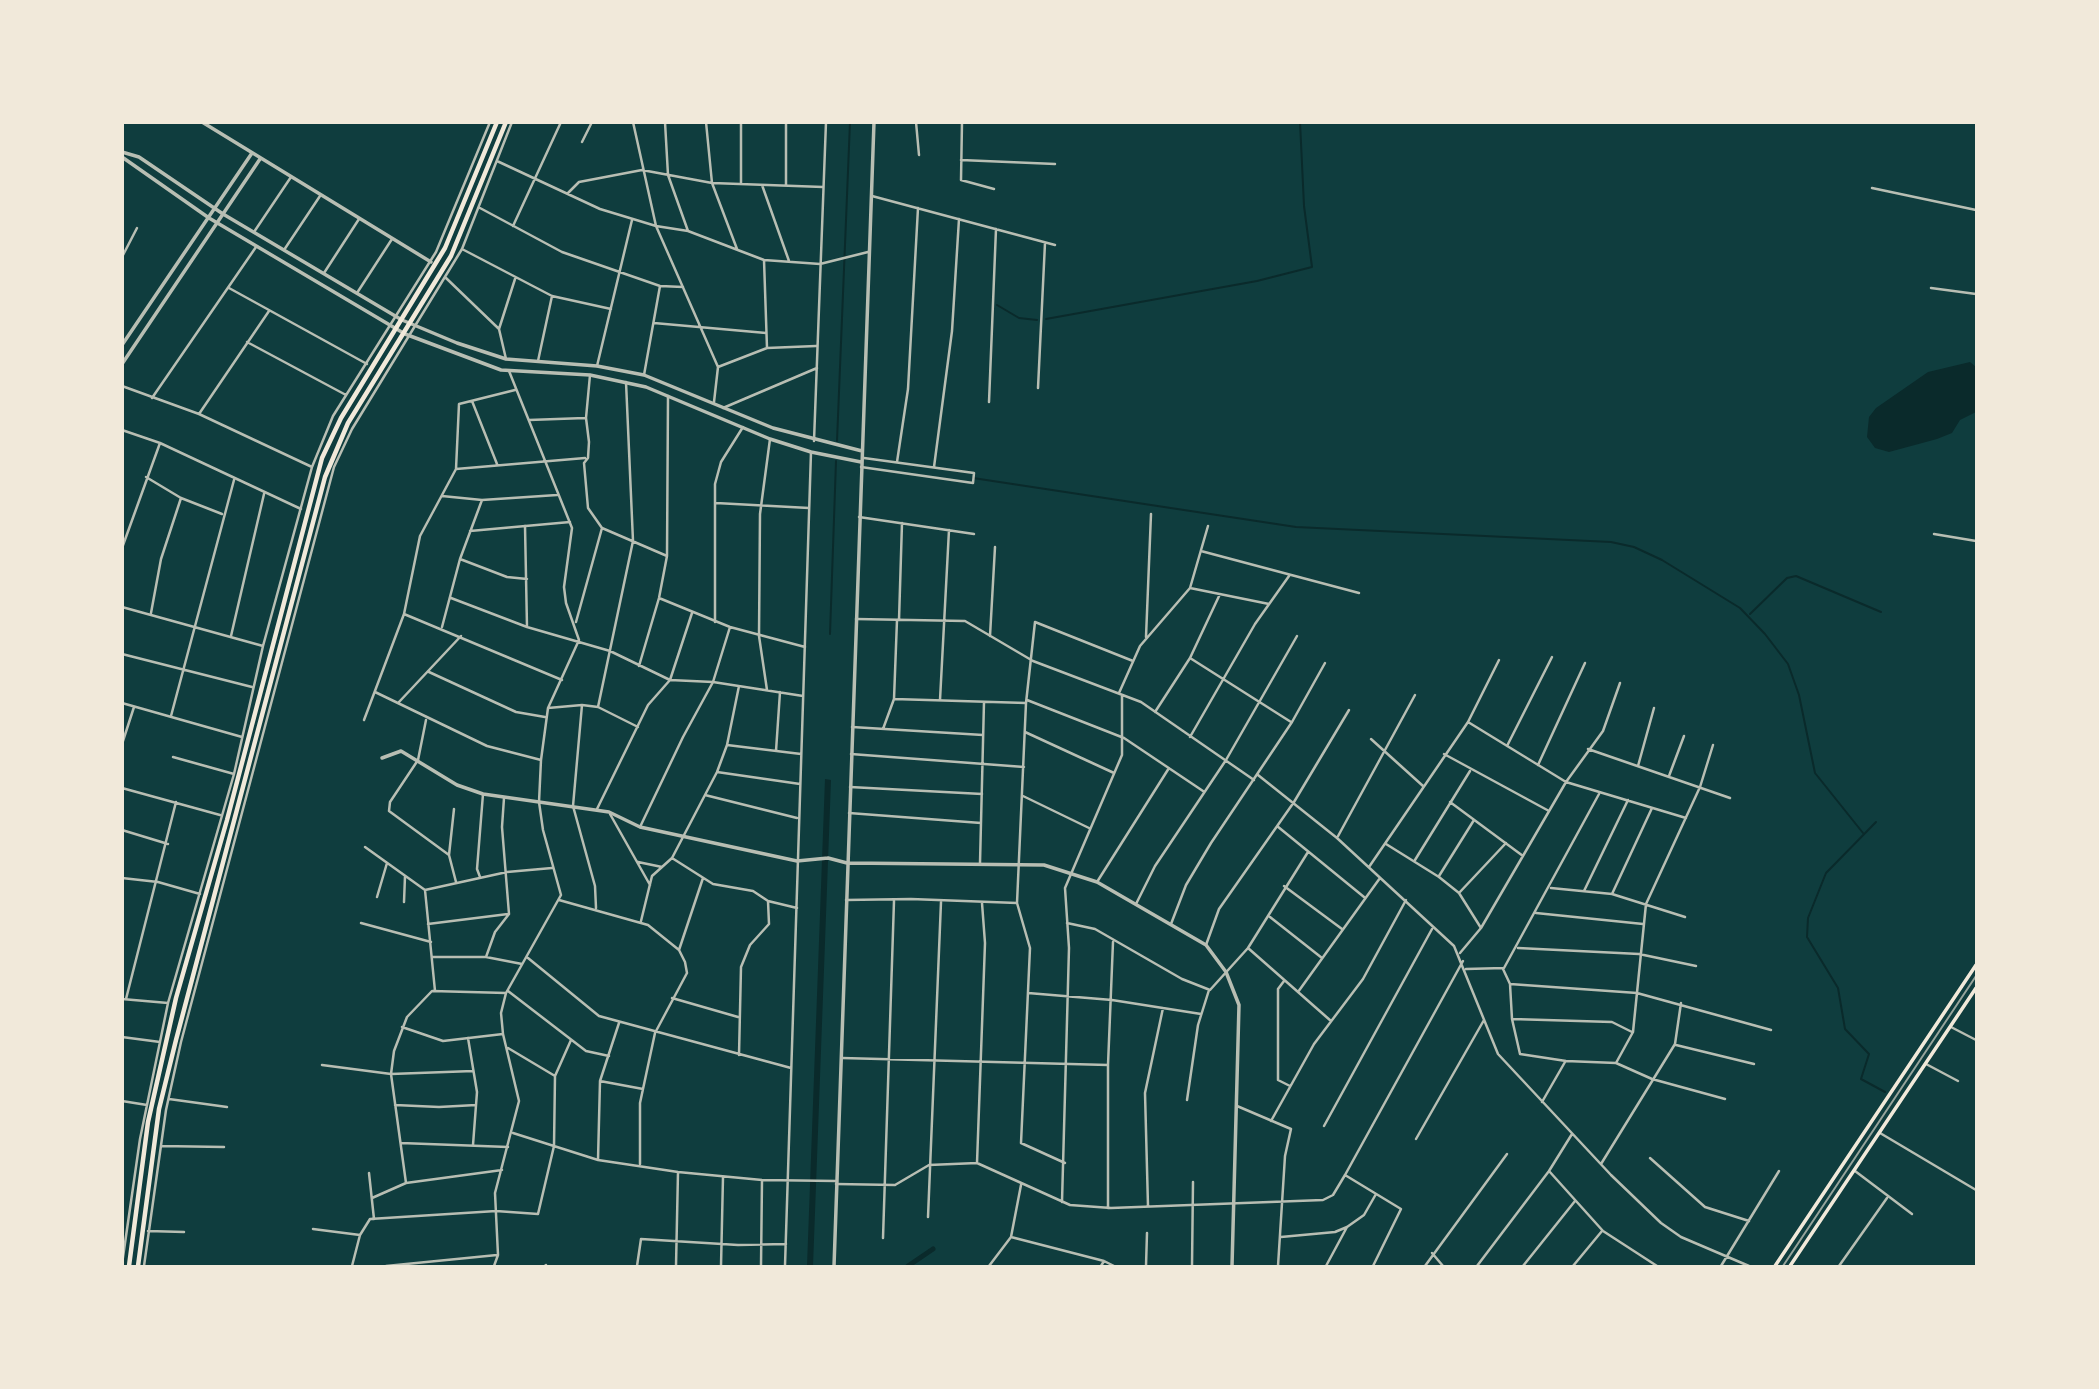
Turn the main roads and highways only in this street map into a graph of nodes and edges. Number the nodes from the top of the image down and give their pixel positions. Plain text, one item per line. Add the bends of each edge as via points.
1 (497, 122) edge
2 (506, 122) edge
3 (1976, 965) edge
4 (1976, 988) edge
5 (1812, 1212) junction
6 (1822, 1219) junction
7 (129, 1266) edge
8 (138, 1266) edge
9 (1775, 1266) edge
10 (1790, 1266) edge

1 - 7 highway via 449,239 322,458 149,1105
2 - 8 highway via 451,256 407,335 348,423 325,477 159,1109
3 - 5 main road
4 - 6 main road
5 - 6 main road
5 - 9 main road
6 - 10 main road

